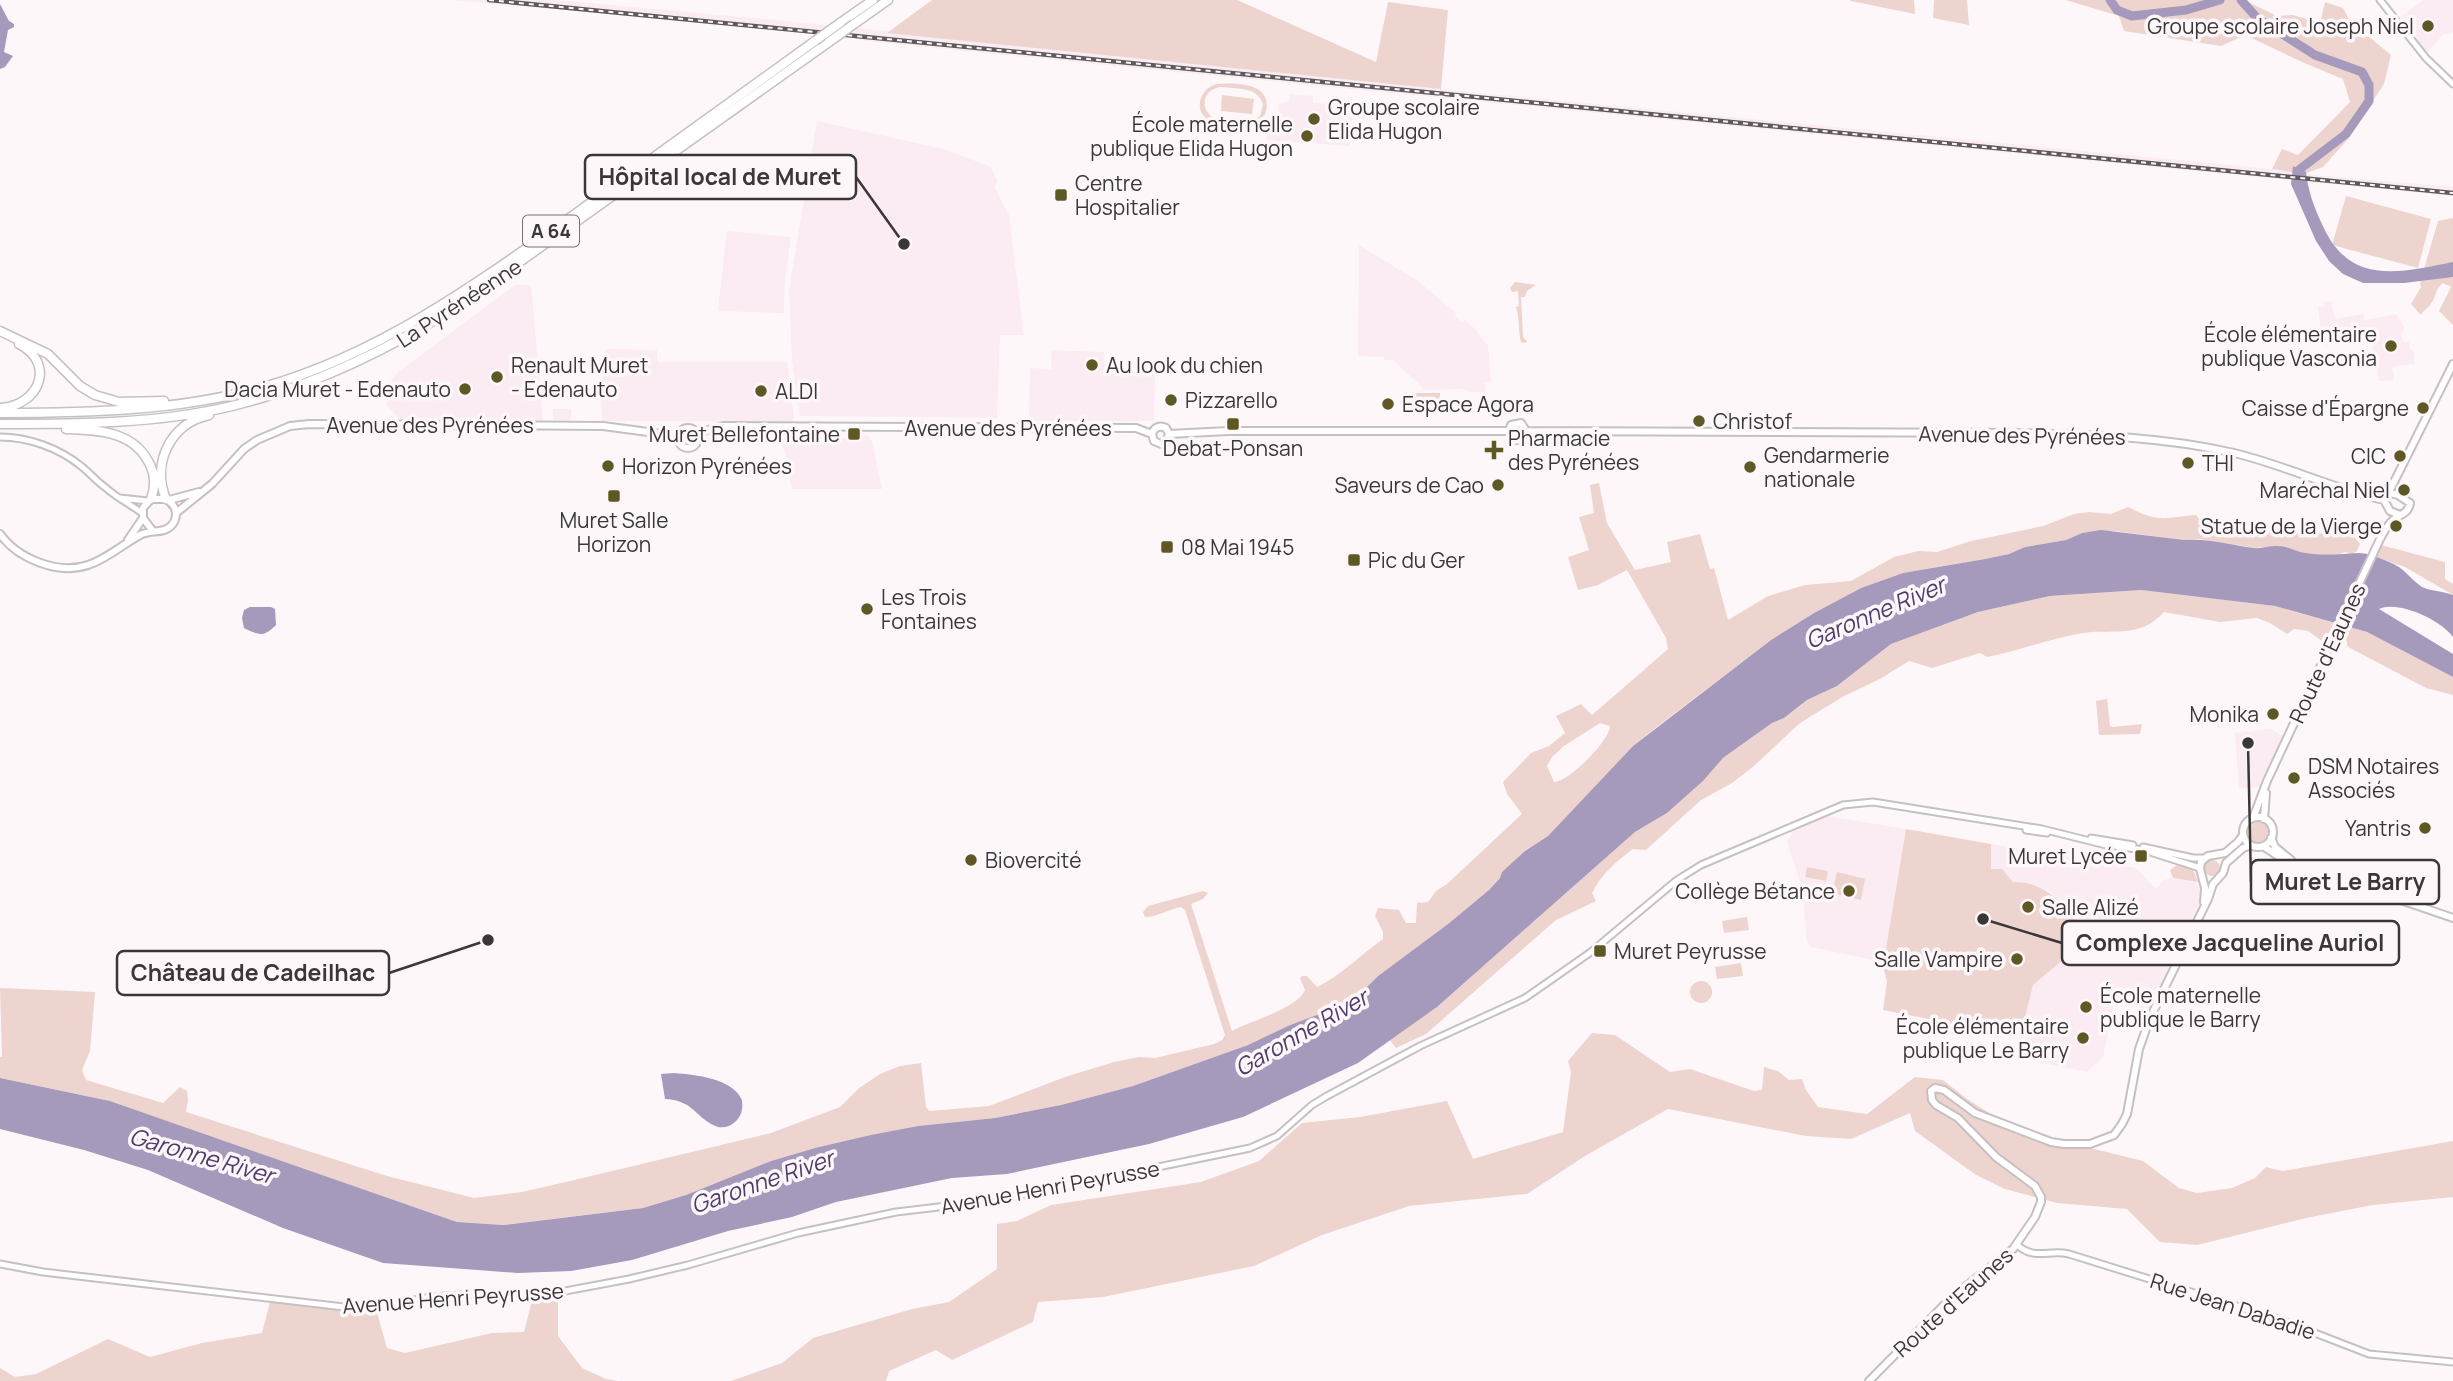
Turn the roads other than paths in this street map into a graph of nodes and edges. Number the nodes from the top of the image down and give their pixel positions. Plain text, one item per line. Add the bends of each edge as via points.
1 (873, 0) edge
2 (888, 0) edge
3 (2381, 0) edge
4 (2453, 85) edge
5 (0, 331) edge
6 (0, 337) edge
7 (2453, 364) edge
8 (204, 400) junction
9 (231, 406) junction
10 (0, 411) edge
11 (0, 424) edge
12 (33, 424) junction
13 (1509, 430) junction
14 (1526, 431) junction
15 (696, 433) junction
16 (1152, 433) junction
17 (1169, 434) junction
18 (678, 436) junction
19 (0, 437) edge
20 (204, 490) junction
21 (2393, 494) junction
22 (119, 497) junction
23 (168, 499) junction
24 (149, 500) junction
25 (2384, 500) junction
26 (2388, 509) junction
27 (176, 513) junction
28 (2400, 515) junction
29 (142, 516) junction
30 (2387, 526) junction
31 (152, 530) junction
32 (0, 534) edge
33 (124, 544) junction
34 (2267, 781) junction
35 (2253, 818) junction
36 (2264, 819) junction
37 (2243, 835) junction
38 (2080, 838) junction
39 (2271, 838) junction
40 (2251, 845) junction
41 (2263, 846) junction
42 (2216, 856) junction
43 (2205, 858) junction
44 (2296, 863) junction
45 (2225, 867) junction
46 (2201, 872) junction
47 (2219, 878) junction
48 (2204, 904) junction
49 (2453, 918) edge
50 (2017, 1245) junction
51 (0, 1264) edge
52 (2453, 1362) edge
53 (1869, 1381) edge

1 - 8 highway, La Pyrénéenne / A 64, bridge via 454,298 306,373
2 - 9 highway, La Pyrénéenne / A 64, bridge via 424,328 330,374
3 - 4 street
5 - 8 highway via 41,349 80,386 103,399
6 - 10 highway via 29,350 39,372 36,389 27,400
7 - 21 main road
8 - 10 highway, La Pyrénéenne / A 64 via 136,409
9 - 12 highway, La Pyrénéenne / A 64 via 138,420
9 - 23 highway via 187,424 167,446 160,476
11 - 12 highway, La Pyrénéenne / A 64
12 - 24 highway via 103,432 132,442 154,475
13 - 14 main road via 1516,422
13 - 14 main road via 1517,440
13 - 17 main road
14 - 25 main road, Avenue des Pyrénées via 2025,433 2155,439 2236,454
15 - 16 main road, Avenue des Pyrénées via 723,426 1136,428
15 - 18 main road via 687,428
15 - 18 main road via 698,441 689,449 680,444
16 - 17 main road via 1160,427
16 - 17 main road via 1159,444 1167,442
18 - 20 main road, Avenue des Pyrénées via 603,426 290,426 244,449
19 - 22 street via 41,444 65,456
20 - 23 main road, Avenue des Pyrénées
20 - 27 main road, Avenue des Pyrénées
21 - 25 main road
21 - 28 main road via 2410,503
22 - 24 street
22 - 29 street
23 - 24 main road
23 - 27 main road
24 - 29 main road
25 - 26 main road
26 - 28 main road
26 - 30 main road, Route d'Eaunes
27 - 31 main road via 168,529
28 - 30 main road, Route d'Eaunes
29 - 31 main road
29 - 33 main road
30 - 34 main road, Route d'Eaunes
31 - 33 main road
32 - 33 main road via 25,556 45,565 70,568 96,562
34 - 35 main road, Route d'Eaunes
34 - 36 main road, Route d'Eaunes
35 - 36 main road
35 - 37 main road
36 - 39 main road via 2272,829
37 - 40 main road
37 - 42 main road
38 - 43 street, Avenue Henri Peyrusse
38 - 46 street, Avenue Henri Peyrusse via 2144,850
38 - 51 street, Avenue Henri Peyrusse via 1873,802 1850,803 1692,871 1525,998 1420,1046 1327,1096 1277,1136 1250,1148 998,1200 896,1212 798,1233 664,1271 544,1295 477,1294 344,1307
39 - 41 main road
39 - 44 main road via 2279,851
40 - 41 main road
40 - 45 main road via 2230,858
41 - 44 main road
42 - 43 main road
42 - 45 main road
43 - 46 main road
44 - 49 main road
45 - 47 main road
46 - 47 main road via 2210,880
46 - 48 main road, Route d'Eaunes
47 - 48 main road, Route d'Eaunes
48 - 50 main road, Route d'Eaunes via 2150,1018 2127,1114 2114,1135 2090,1144 2051,1142 1975,1113 1944,1090 1931,1091 1936,1104 1958,1118 2039,1191 2040,1207
50 - 52 street, Rue Jean Dabadie via 2033,1254 2069,1254 2281,1320 2369,1354
50 - 53 main road, Route d'Eaunes via 1950,1299

